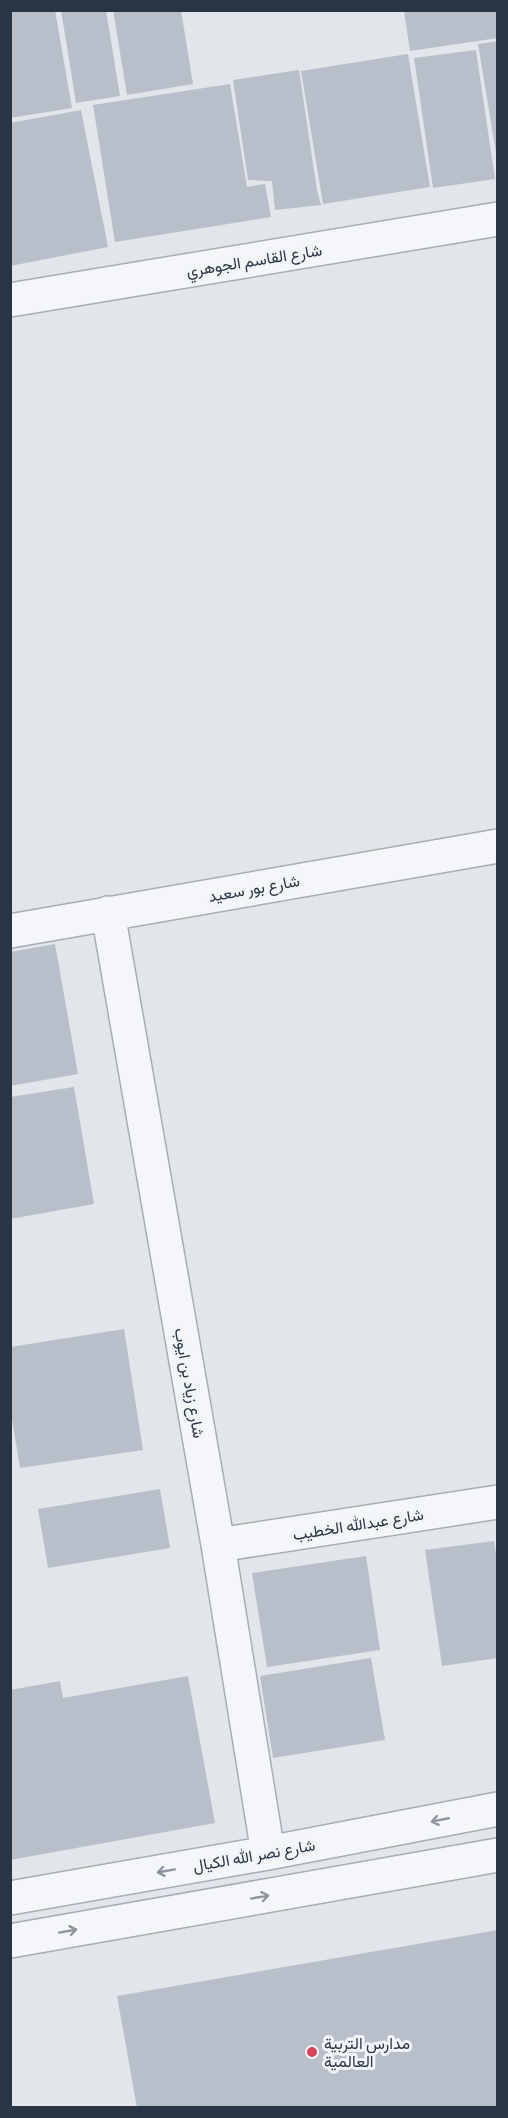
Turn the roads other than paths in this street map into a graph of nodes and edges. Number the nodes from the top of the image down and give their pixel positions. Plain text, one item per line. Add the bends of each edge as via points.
1 (498, 219) edge
2 (10, 300) edge
3 (498, 846) edge
4 (108, 913) junction
5 (10, 931) edge
6 (498, 1502) edge
7 (218, 1545) junction
8 (498, 1809) edge
9 (268, 1853) junction
10 (498, 1855) edge
11 (10, 1898) edge
12 (10, 1941) edge

1 - 2 street, شارع القاسم الجوهري
3 - 4 street, شارع بور سعيد
4 - 5 street, شارع بور سعيد
4 - 7 street, شارع زياد بن ايوب
6 - 7 street, شارع عبدالله الخطيب
7 - 9 street, شارع زياد بن ايوب
8 -> 9 street, شارع نصر الله الكيال
9 -> 11 street, شارع نصر الله الكيال
12 -> 10 street

